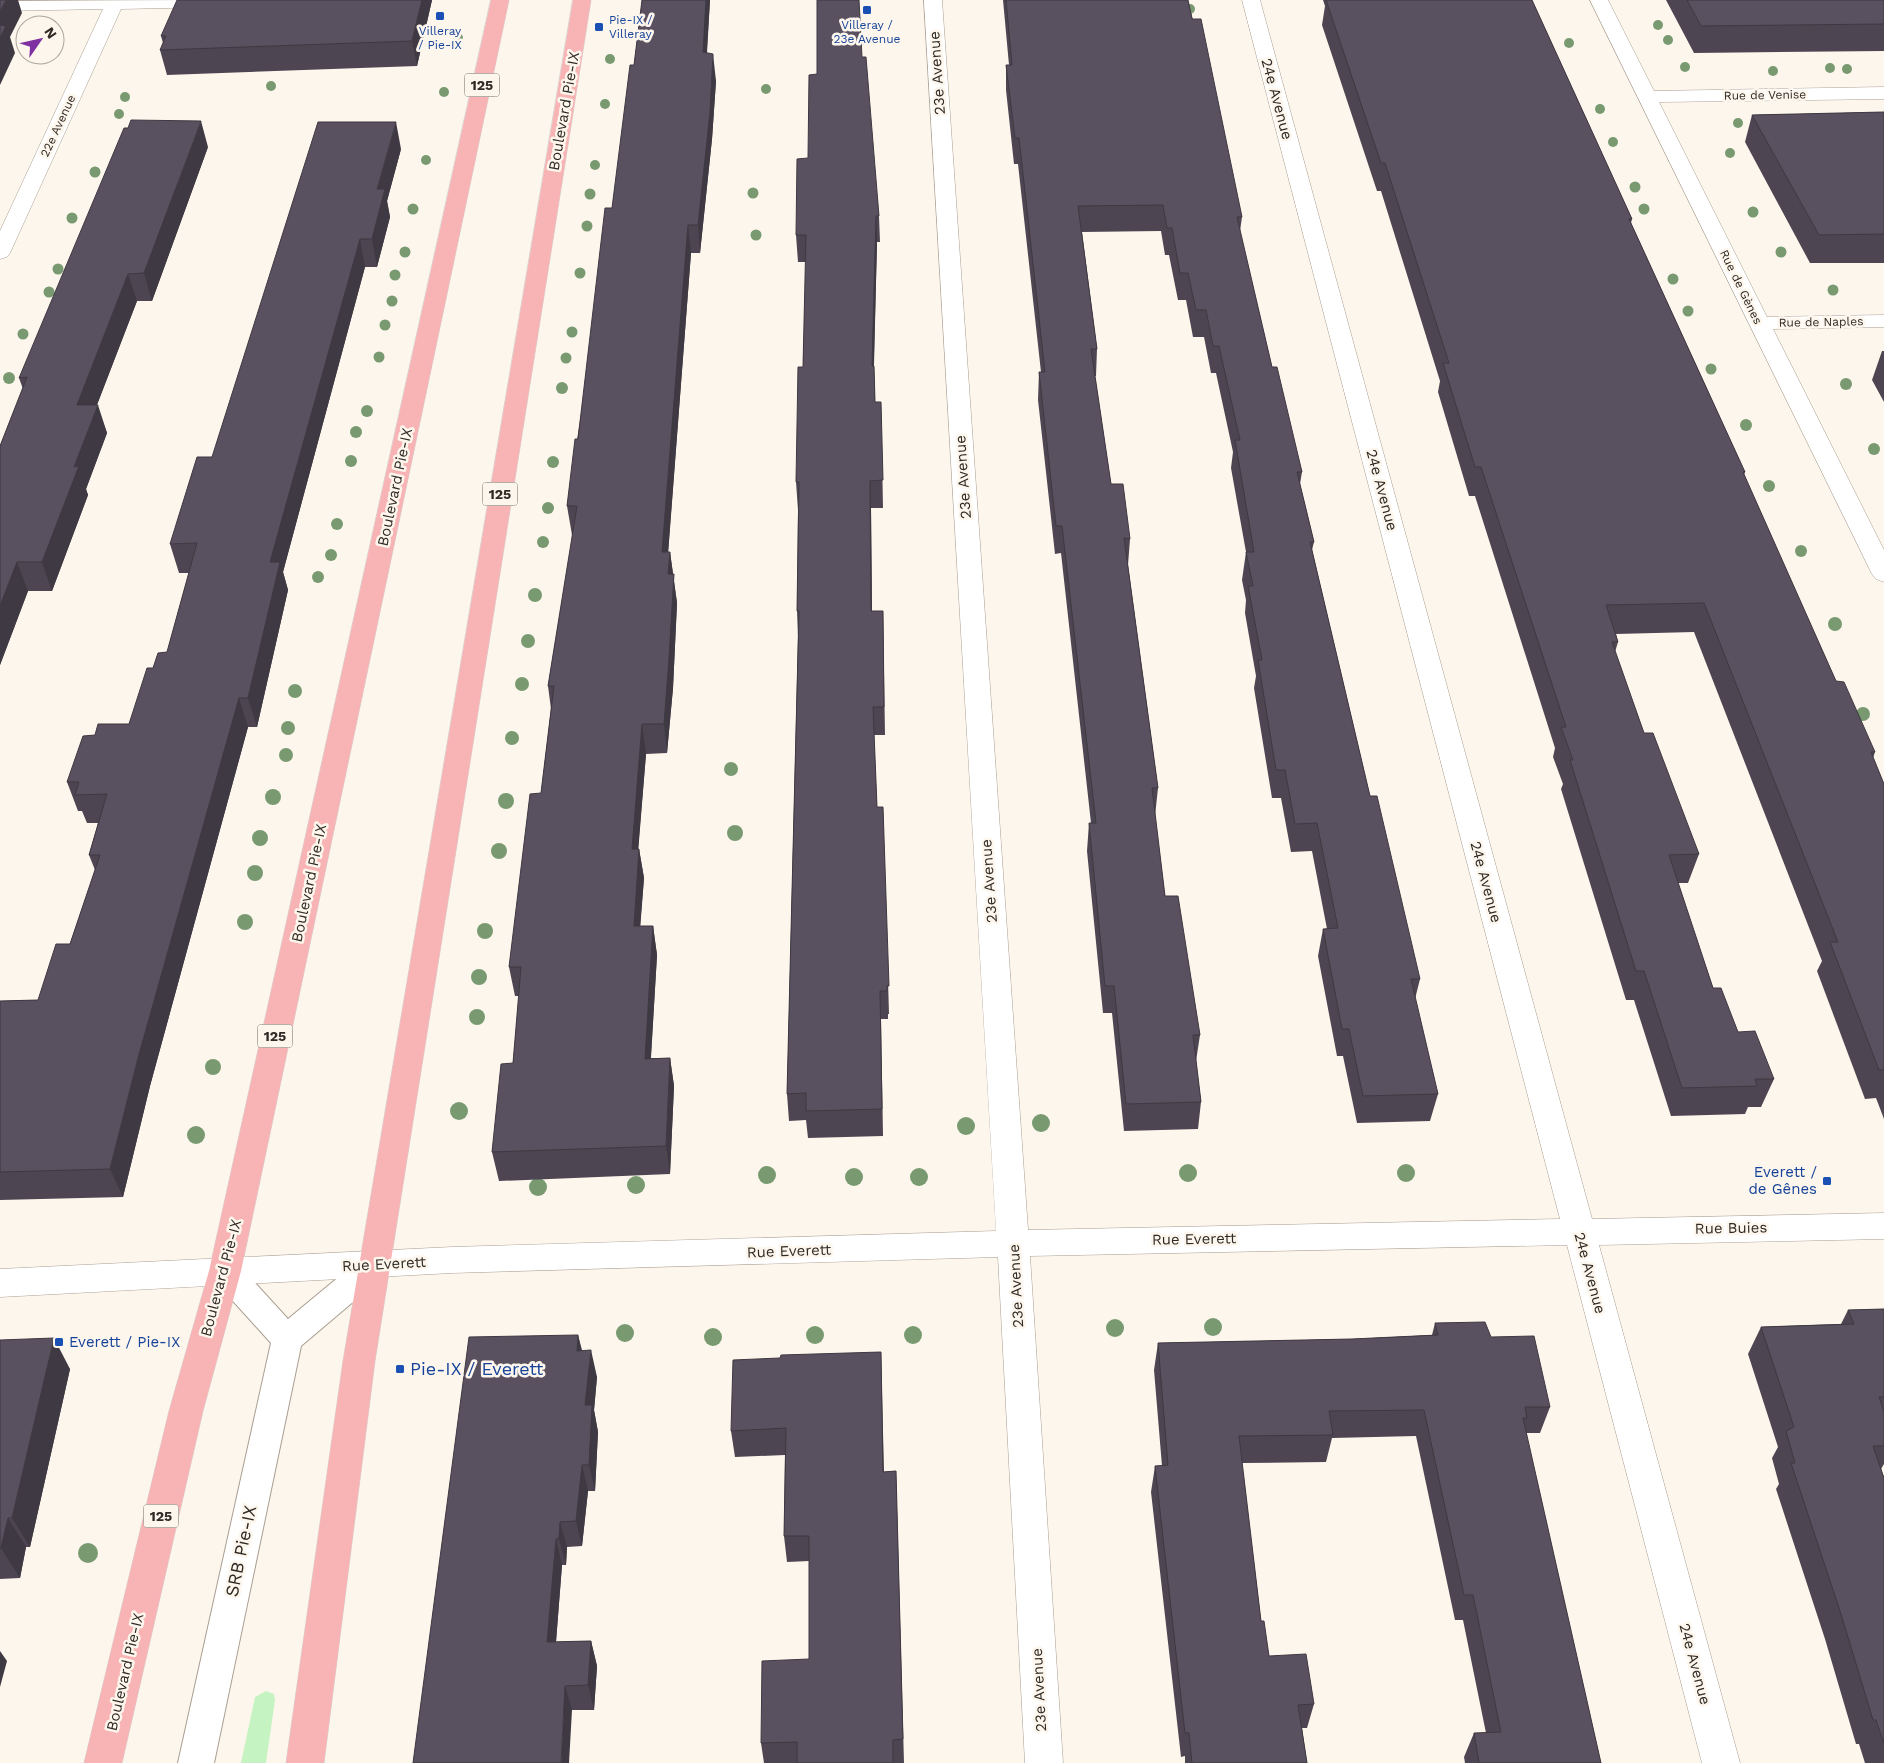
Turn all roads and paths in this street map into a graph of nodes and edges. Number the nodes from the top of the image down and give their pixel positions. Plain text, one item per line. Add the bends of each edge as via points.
1 (500, 0) edge
2 (582, 0) edge
3 (933, 0) edge
4 (1251, 0) edge
5 (1599, 0) edge
6 (115, 2) edge
7 (235, 2) edge
8 (0, 6) edge
9 (1884, 93) edge
10 (1647, 98) junction
11 (0, 253) edge
12 (1884, 321) edge
13 (1759, 323) junction
14 (1884, 574) edge
15 (1884, 1226) edge
16 (1579, 1230) junction
17 (1013, 1244) junction
18 (376, 1265) junction
19 (225, 1271) junction
20 (0, 1283) edge
21 (287, 1338) junction
22 (103, 1763) edge
23 (196, 1763) edge
24 (305, 1763) edge
25 (1044, 1763) edge
26 (1721, 1763) edge

1 - 19 main road, Boulevard Pie-IX / 125
2 - 18 main road, Boulevard Pie-IX / 125 via 507,445
3 - 17 street, 23e Avenue
4 - 16 street, 24e Avenue
5 - 10 street, Rue de Gènes
6 - 7 street
6 - 8 street
6 - 11 street, 22e Avenue
9 - 10 street, Rue de Venise
10 - 13 street, Rue de Gènes
12 - 13 street, Rue de Naples
13 - 14 street, Rue de Gènes
15 - 16 street, Rue Buies
16 - 17 street, Rue Everett
16 - 26 street, 24e Avenue
17 - 18 street, Rue Everett
17 - 25 street, 23e Avenue
18 - 19 street, Rue Everett
18 - 21 lane
18 - 24 main road, Boulevard Pie-IX / 125 via 358,1371
19 - 20 street, Rue Everett
19 - 21 lane
19 - 22 main road, Boulevard Pie-IX / 125 via 186,1411
21 - 23 lane, SRB Pie-IX

